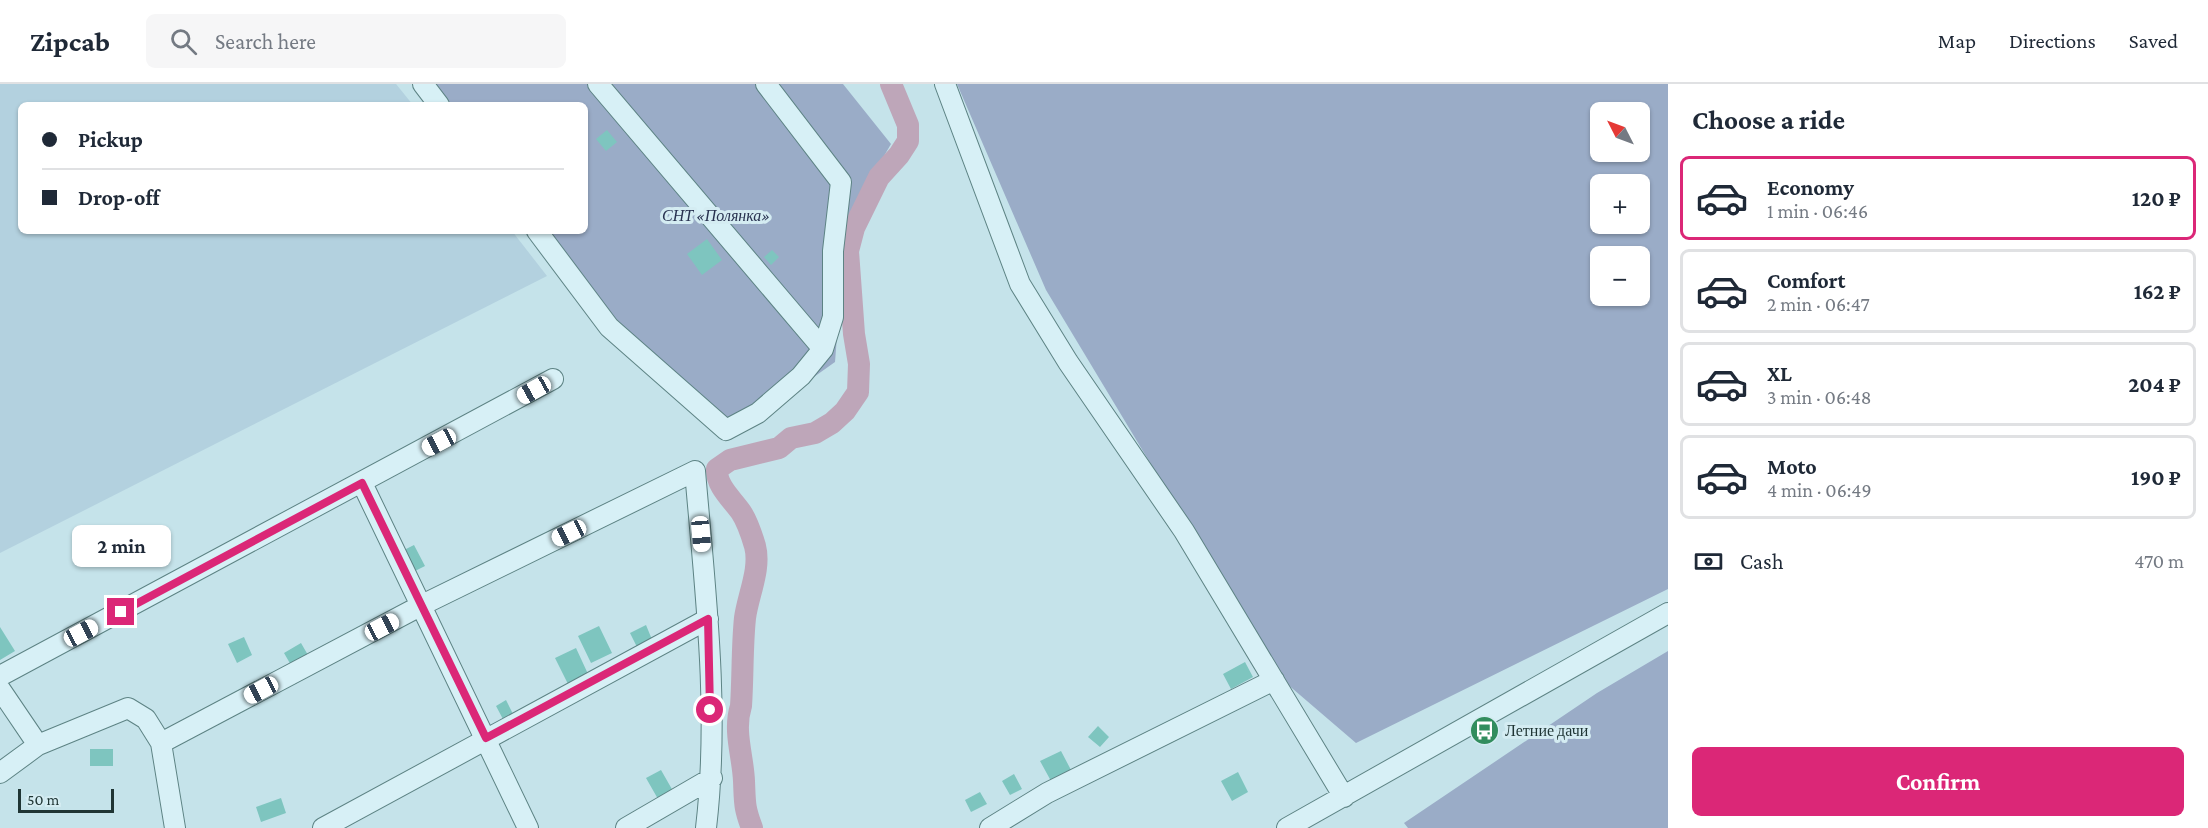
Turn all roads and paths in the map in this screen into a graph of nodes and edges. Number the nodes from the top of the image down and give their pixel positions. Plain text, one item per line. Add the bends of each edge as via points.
1 (423, 84) edge
2 (598, 84) edge
3 (766, 84) edge
4 (945, 84) edge
5 (437, 102) edge
6 (539, 234) edge
7 (823, 349) junction
8 (553, 379) dead end
9 (362, 483) junction
10 (422, 605) junction
11 (1668, 613) edge
12 (708, 619) junction
13 (0, 676) edge
14 (1274, 680) junction
15 (0, 689) edge
16 (486, 738) junction
17 (161, 743) junction
18 (38, 745) junction
19 (0, 773) edge
20 (712, 778) junction
21 (1344, 797) junction
22 (175, 828) edge
23 (323, 828) edge
24 (528, 828) edge
25 (626, 828) edge
26 (706, 828) edge
27 (990, 828) edge
28 (1287, 828) edge

1 - 5 street
2 - 7 street
3 - 7 street via 841,182 833,250 833,318
4 - 14 street via 1020,284 1068,362 1184,531
6 - 7 street via 609,327 726,430 758,412 801,376
8 - 9 street
9 - 10 street
9 - 13 street
10 - 12 street via 695,471
10 - 16 street
10 - 17 street
11 - 21 street
12 - 16 street
12 - 20 street
14 - 21 street
14 - 27 street via 1047,793
15 - 18 street
16 - 23 street
16 - 24 street
17 - 18 street via 146,719 128,708
17 - 22 street
18 - 19 street
20 - 25 street
20 - 26 street
21 - 28 street

